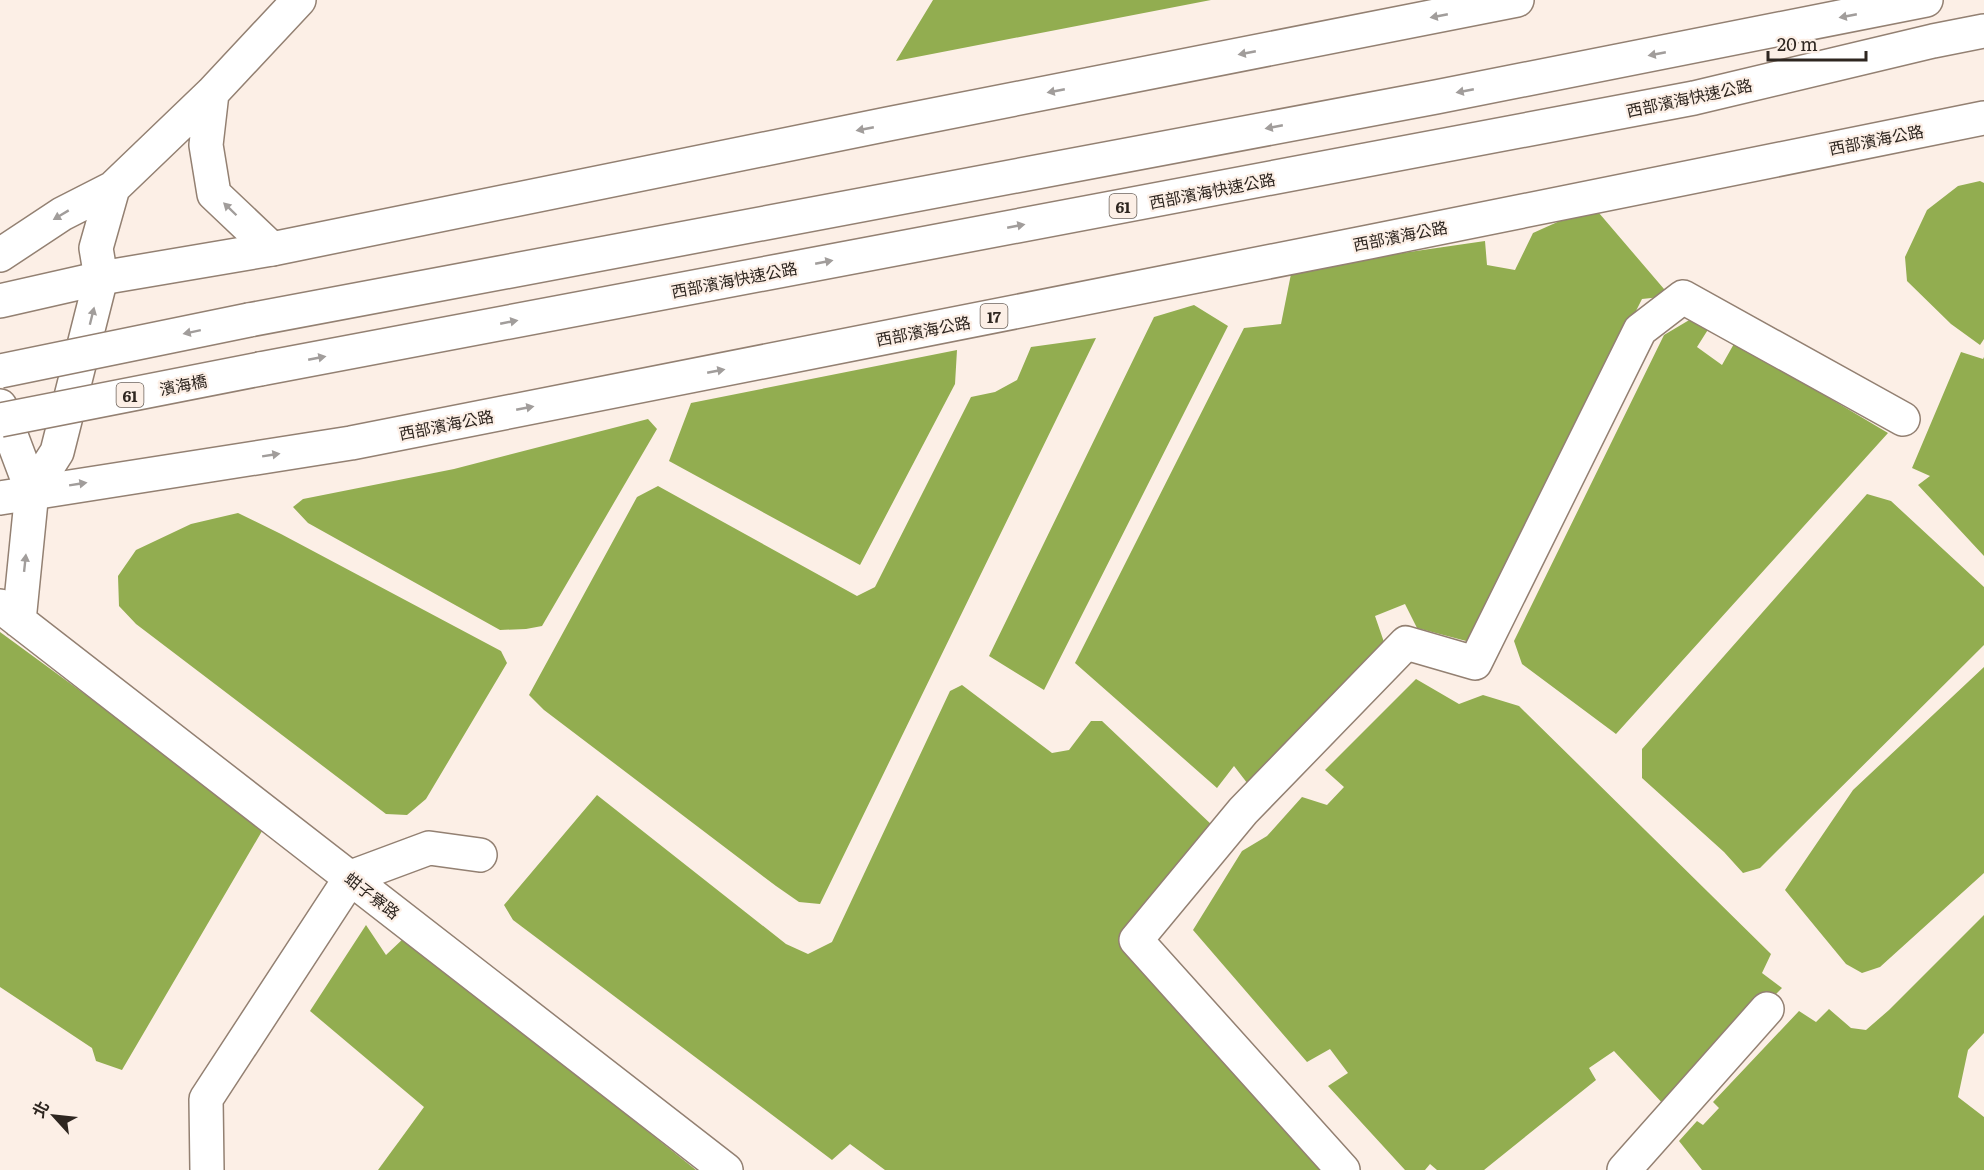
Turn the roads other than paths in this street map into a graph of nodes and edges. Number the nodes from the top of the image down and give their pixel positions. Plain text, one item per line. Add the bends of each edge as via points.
1 (299, 0) edge
2 (1517, 0) edge
3 (1926, 0) edge
4 (1984, 31) edge
5 (212, 93) junction
6 (1984, 118) edge
7 (112, 188) junction
8 (272, 249) junction
9 (0, 255) edge
10 (101, 278) junction
11 (0, 301) edge
12 (260, 369) joint
13 (0, 371) edge
14 (0, 406) edge
15 (1903, 418) dead end
16 (0, 420) edge
17 (32, 492) junction
18 (0, 498) edge
19 (10, 613) edge
20 (480, 855) dead end
21 (351, 878) junction
22 (1767, 1009) dead end
23 (207, 1170) edge
24 (726, 1170) edge
25 (1343, 1170) edge
26 (1624, 1170) edge

1 - 5 main road
2 -> 8 main road
3 -> 13 main road, bridge
12 -> 4 main road, 西部濱海快速公路 / 61 via 1683,100
5 - 7 main road
8 -> 5 main road via 214,194 206,145
17 -> 6 main road, 西部濱海公路 / 17 via 351,443
7 -> 9 main road
7 - 10 main road via 96,248
8 - 10 main road
10 - 11 main road
17 -> 10 main road via 57,452
12 - 16 main road, 濱海橋 / 61, bridge
14 - 17 main road
15 - 25 main road via 1683,297 1640,330 1475,663 1406,643 1243,812 1136,940
17 - 18 main road, 西部濱海公路 / 17
19 -> 17 main road
19 - 21 main road, 蚶子寮路
20 - 21 main road via 429,848
21 - 23 main road via 206,1099
21 - 24 main road, 蚶子寮路
22 - 26 main road

